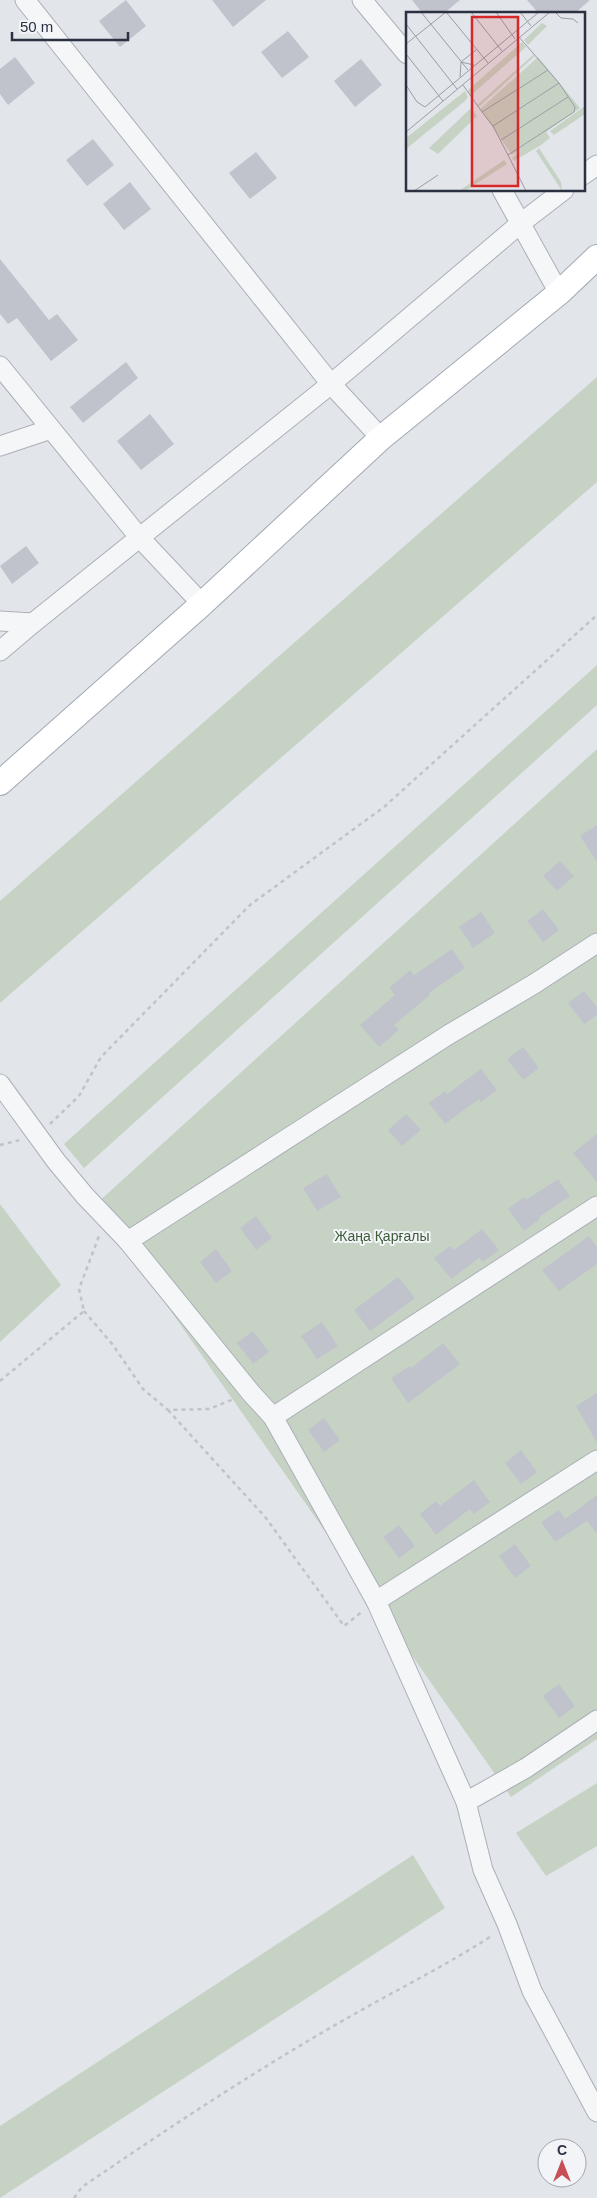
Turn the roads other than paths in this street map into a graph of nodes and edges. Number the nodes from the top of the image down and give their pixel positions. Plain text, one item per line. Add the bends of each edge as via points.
1 (25, 0) edge
2 (362, 0) edge
3 (406, 53) edge
4 (597, 165) edge
5 (584, 175) edge
6 (503, 191) edge
7 (563, 191) edge
8 (521, 223) junction
9 (597, 257) edge
10 (559, 293) junction
11 (0, 366) edge
12 (331, 384) junction
13 (51, 429) junction
14 (381, 438) junction
15 (0, 446) edge
16 (139, 537) junction
17 (202, 604) junction
18 (0, 621) edge
19 (33, 623) junction
20 (0, 652) edge
21 (0, 784) edge
22 (597, 943) edge
23 (0, 1084) edge
24 (597, 1206) edge
25 (128, 1241) junction
26 (273, 1417) junction
27 (597, 1460) edge
28 (376, 1601) junction
29 (597, 1720) edge
30 (466, 1802) junction
31 (597, 2112) edge

1 - 12 street
2 - 3 street
4 - 5 street
6 - 8 street
7 - 8 street
8 - 10 street
8 - 12 street
9 - 10 main road
10 - 14 main road
11 - 13 street
12 - 14 street
12 - 16 street
13 - 15 street
13 - 16 street
14 - 17 main road
16 - 17 street
16 - 19 street
17 - 21 main road
18 - 19 street
19 - 20 street
22 - 25 street
23 - 25 street via 56,1161
24 - 26 street
25 - 26 street
26 - 28 street
27 - 28 street
28 - 30 street
29 - 30 street via 526,1768
30 - 31 street via 483,1870 532,1991

